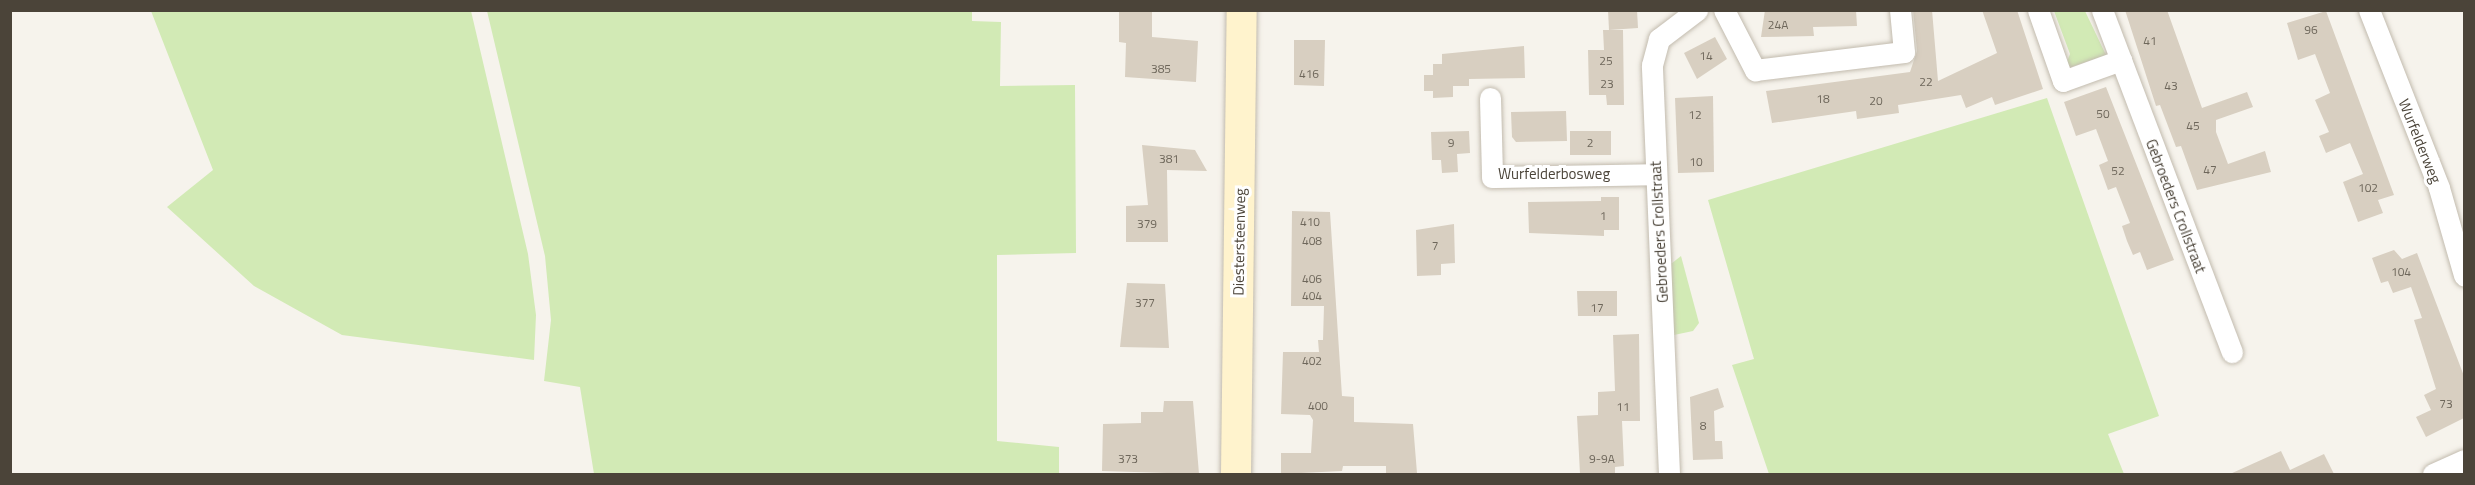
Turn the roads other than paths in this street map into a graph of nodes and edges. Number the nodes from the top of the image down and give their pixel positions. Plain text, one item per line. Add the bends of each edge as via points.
1 (1242, 10) edge
2 (1724, 10) edge
3 (1900, 10) edge
4 (2038, 10) edge
5 (2102, 10) edge
6 (2369, 10) edge
7 (1692, 11) edge
8 (2121, 60) junction
9 (1490, 98) dead end
10 (1656, 174) junction
11 (2464, 275) edge
12 (2232, 352) dead end
13 (2464, 460) edge
14 (1236, 474) edge
15 (1669, 474) edge
16 (2433, 474) edge

1 - 14 main road, Diestersteenweg
2 - 3 street via 1755,70 1904,52
4 - 8 street via 2063,81
5 - 8 street, Gebroeders Crollstraat
6 - 11 street, Wurfelderweg via 2439,188
7 - 10 street, Gebroeders Crollstraat via 1654,51
8 - 12 street, Gebroeders Crollstraat
9 - 10 street, Wurfelderbosweg via 1492,177
10 - 15 street, Gebroeders Crollstraat
13 - 16 street

